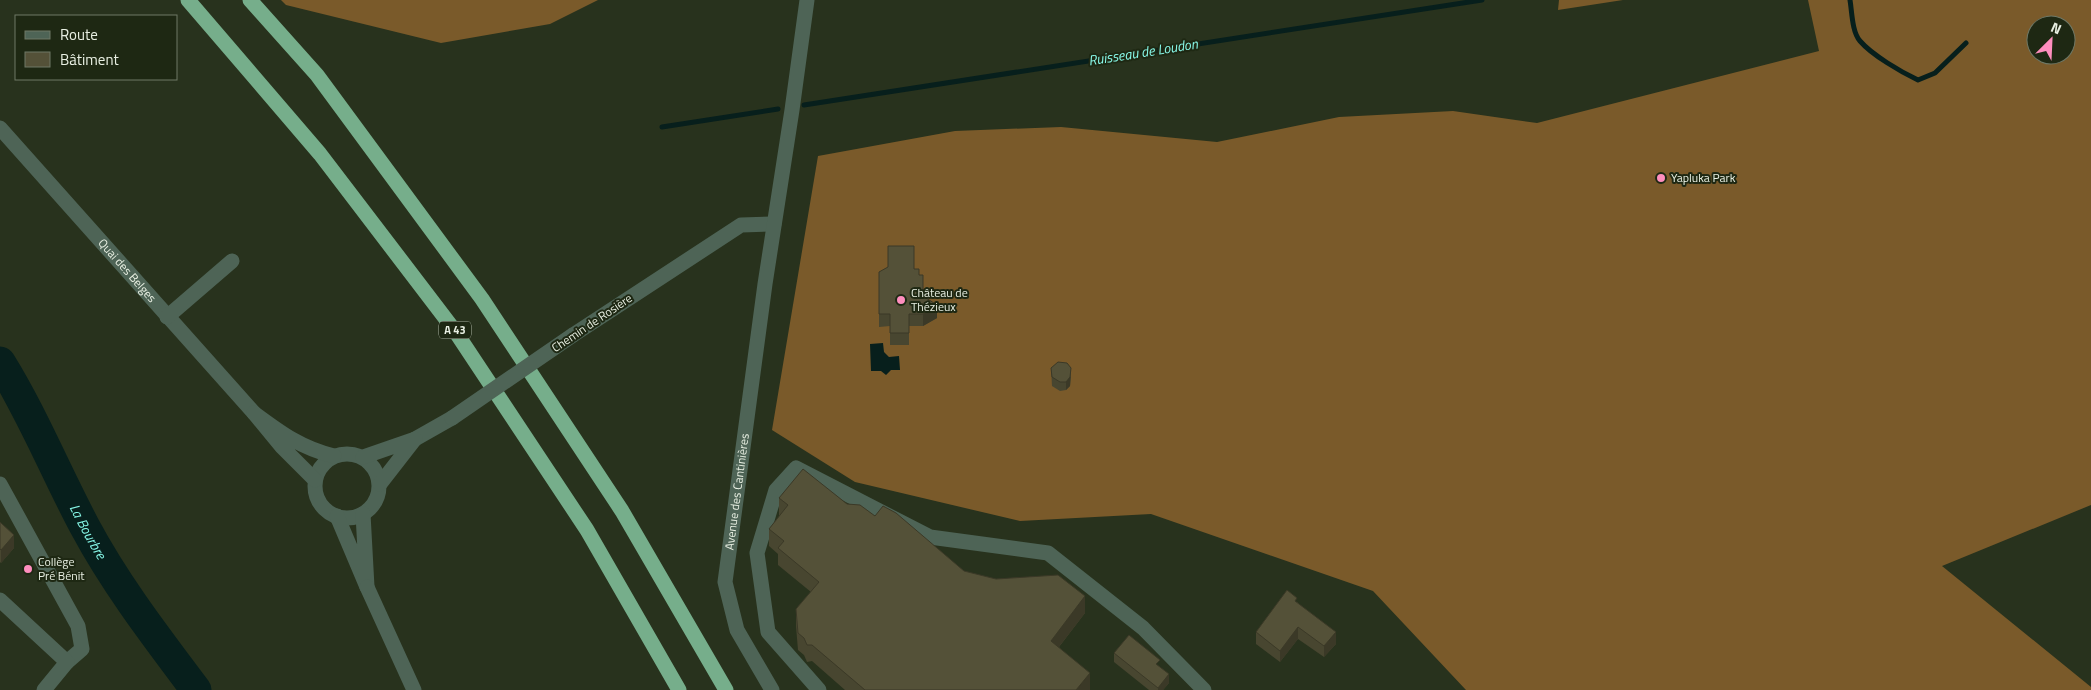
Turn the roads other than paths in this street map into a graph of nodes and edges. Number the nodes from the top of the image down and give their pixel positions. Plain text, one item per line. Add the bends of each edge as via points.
1 (188, 0) edge
2 (250, 0) edge
3 (807, 0) edge
4 (0, 128) edge
5 (774, 224) junction
6 (232, 261) dead end
7 (168, 317) junction
8 (254, 413) junction
9 (416, 439) junction
10 (334, 456) junction
11 (363, 457) junction
12 (315, 480) junction
13 (0, 484) edge
14 (380, 484) junction
15 (363, 514) junction
16 (337, 516) junction
17 (367, 587) junction
18 (0, 600) edge
19 (67, 662) junction
20 (44, 690) edge
21 (414, 690) edge
22 (679, 690) edge
23 (726, 690) edge
24 (772, 690) edge
25 (820, 690) edge
26 (1204, 690) edge

1 - 22 highway, A 43 via 320,154 456,331 587,530
2 - 23 highway via 317,75 482,299 622,511
3 - 5 street
4 - 7 street, Quai des Belges
5 - 9 street, Chemin de Rosière, bridge via 741,225
5 - 24 street, Avenue des Cantinières via 725,582 736,630
6 - 7 street
7 - 8 street, Quai des Belges
8 - 10 street, Quai des Belges via 288,438
8 - 12 street, Quai des Belges
9 - 11 street, Chemin de Rosière
9 - 14 street, Chemin de Rosière
10 - 11 street via 343,453
10 - 12 street via 318,470
11 - 14 street via 372,464
12 - 16 street via 317,498 328,512
13 - 19 street via 78,626 82,649
14 - 15 street via 376,501
15 - 16 street via 346,518
15 - 17 street
16 - 17 street
17 - 21 street
18 - 19 street
19 - 20 street
25 - 26 street via 768,632 758,553 776,490 796,468 930,537 1048,553 1143,628

